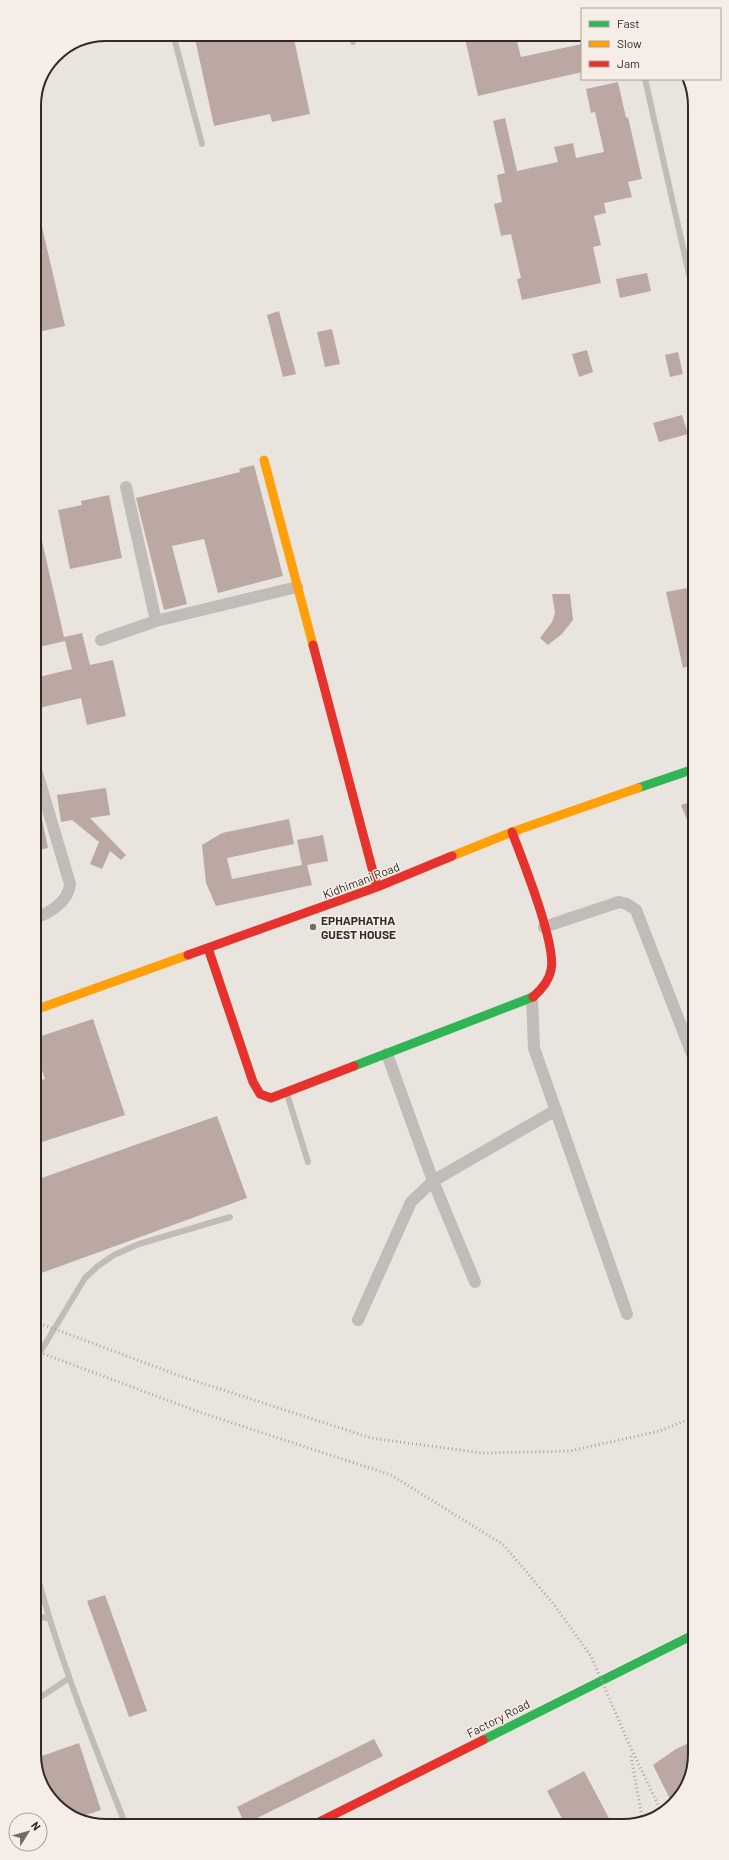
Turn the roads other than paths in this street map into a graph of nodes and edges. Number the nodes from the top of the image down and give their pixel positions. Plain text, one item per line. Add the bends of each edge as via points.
1 (175, 41) edge
2 (645, 80) edge
3 (202, 144) dead end
4 (688, 270) edge
5 (264, 460) dead end
6 (126, 487) dead end
7 (297, 587) junction
8 (156, 621) junction
9 (101, 640) dead end
10 (688, 771) edge
11 (41, 786) edge
12 (512, 832) junction
13 (377, 887) junction
14 (41, 915) edge
15 (544, 927) junction
16 (208, 948) junction
17 (532, 998) junction
18 (41, 1008) edge
19 (688, 1044) edge
20 (387, 1054) junction
21 (286, 1092) junction
22 (556, 1110) junction
23 (308, 1162) dead end
24 (433, 1181) junction
25 (230, 1217) dead end
26 (475, 1282) dead end
27 (627, 1314) dead end
28 (358, 1320) dead end
29 (41, 1351) edge
30 (41, 1591) edge
31 (41, 1617) edge
32 (48, 1618) junction
33 (688, 1637) edge
34 (68, 1679) junction
35 (41, 1697) edge
36 (123, 1819) edge
37 (325, 1819) edge

1 - 3 lane
2 - 4 lane
5 - 7 street
6 - 8 street
7 - 8 street
7 - 13 street
8 - 9 street
10 - 12 street, Kidhimani Road
11 - 14 street via 70,884 68,895 56,907
12 - 13 street, Kidhimani Road
12 - 15 street
13 - 16 street, Kidhimani Road
15 - 17 street via 550,946 552,968 545,986
15 - 19 street via 619,902 636,910
16 - 18 street, Kidhimani Road
16 - 21 street via 253,1082 260,1094 272,1098
17 - 20 street
17 - 22 street via 534,1048
20 - 21 street
20 - 24 street
21 - 23 lane
22 - 24 street
22 - 27 street
24 - 26 street
24 - 28 street via 411,1202
25 - 29 lane via 139,1244 114,1255 98,1266 85,1278
30 - 32 lane
31 - 32 lane
32 - 34 lane
33 - 37 street, Factory Road
34 - 35 lane
34 - 36 lane

